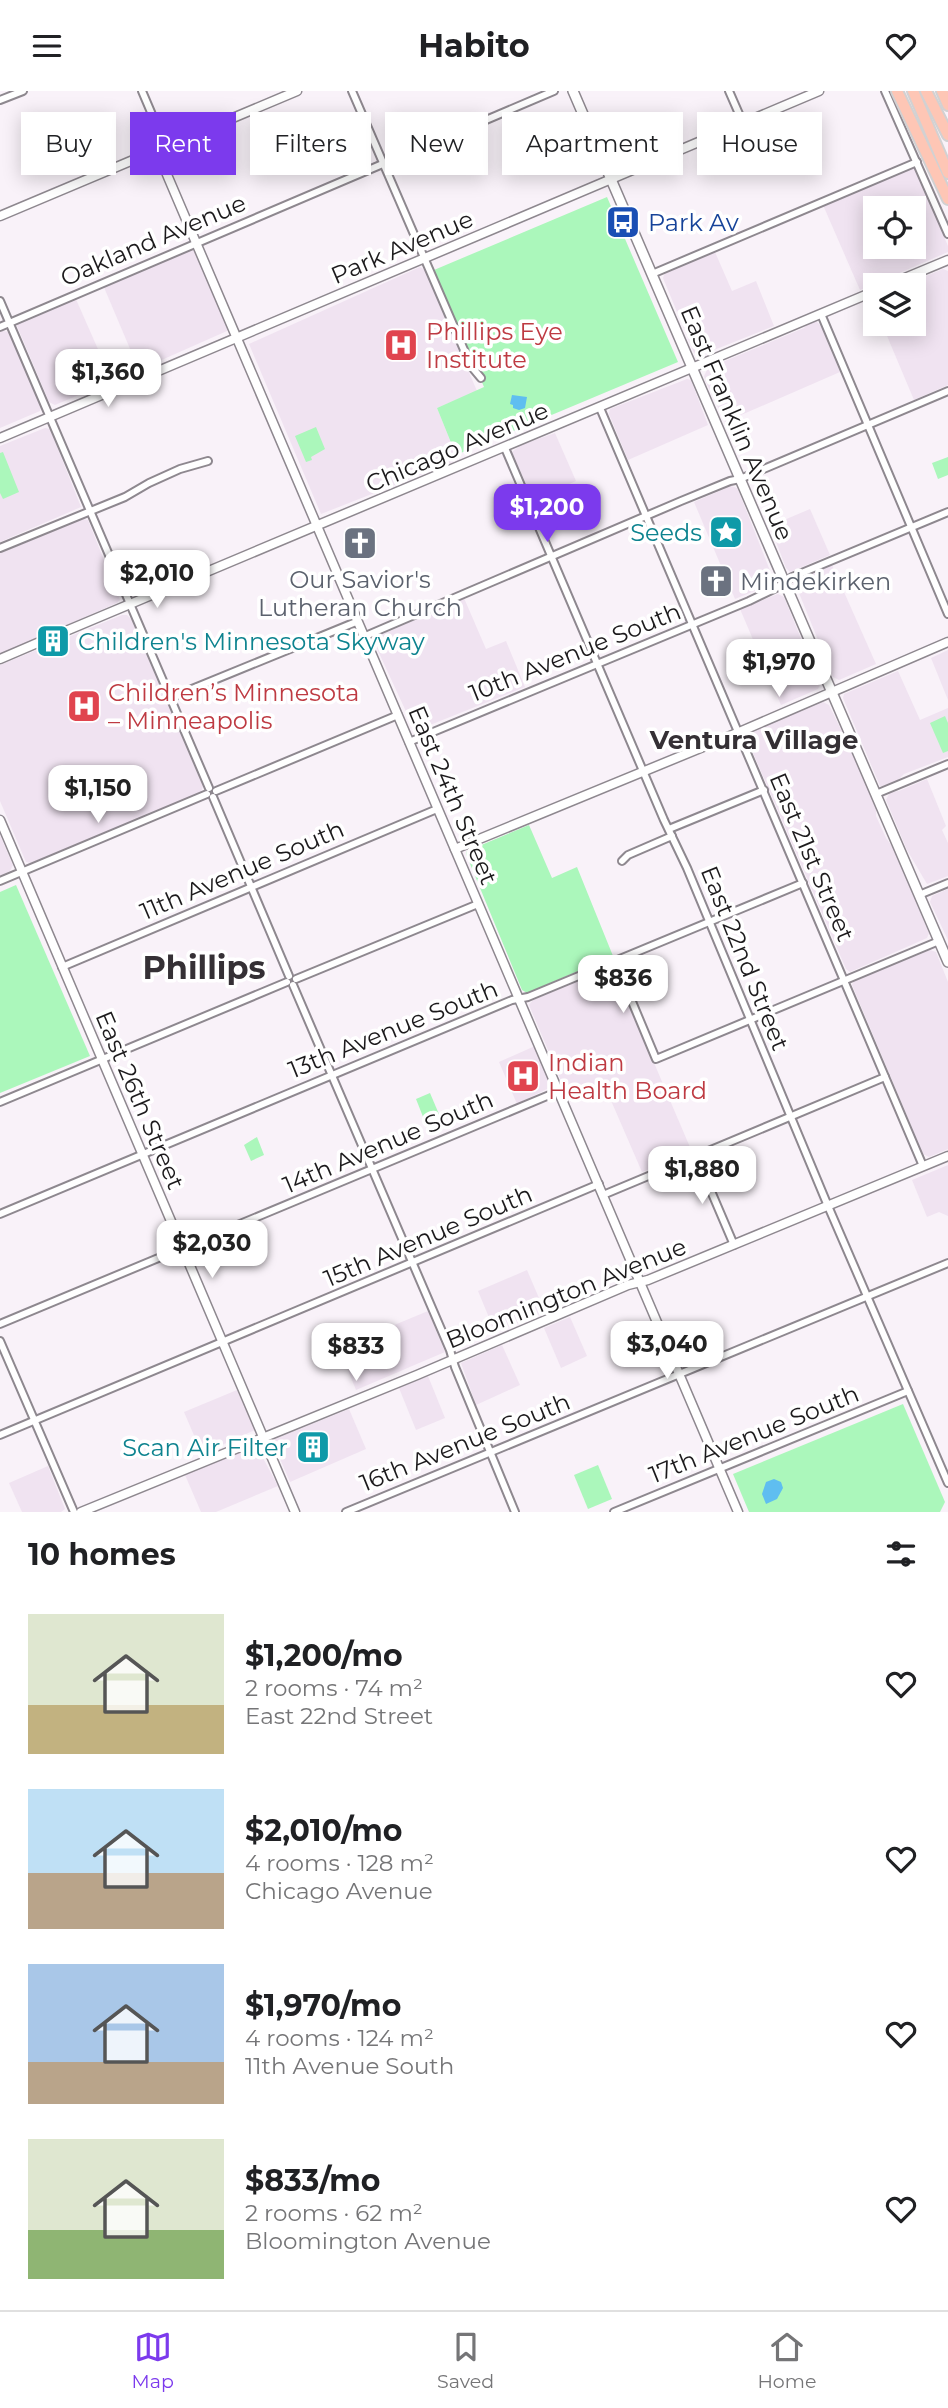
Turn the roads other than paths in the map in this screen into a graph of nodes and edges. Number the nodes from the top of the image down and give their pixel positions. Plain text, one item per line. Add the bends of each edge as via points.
1 (23, 91) edge
2 (142, 91) edge
3 (297, 91) edge
4 (352, 91) edge
5 (554, 91) edge
6 (573, 91) edge
7 (729, 91) edge
8 (819, 91) edge
9 (885, 91) edge
10 (897, 91) edge
11 (913, 91) edge
12 (926, 91) edge
13 (942, 91) edge
14 (0, 100) edge
15 (948, 104) edge
16 (151, 112) edge
17 (738, 112) edge
18 (769, 112) edge
19 (236, 116) edge
20 (948, 135) edge
21 (697, 143) edge
22 (130, 161) edge
23 (917, 162) junction
24 (383, 164) junction
25 (948, 173) edge
26 (168, 175) edge
27 (611, 180) junction
28 (948, 199) edge
29 (0, 216) edge
30 (948, 234) edge
31 (196, 242) junction
32 (425, 259) junction
33 (948, 260) edge
34 (917, 273) edge
35 (652, 274) junction
36 (863, 296) edge
37 (0, 301) edge
38 (821, 314) junction
39 (9, 322) junction
40 (0, 327) edge
41 (237, 337) junction
42 (692, 369) junction
43 (481, 378) dead end
44 (948, 391) edge
45 (600, 408) junction
46 (50, 418) junction
47 (868, 425) junction
48 (0, 438) edge
49 (505, 448) junction
50 (208, 461) dead end
51 (740, 479) junction
52 (88, 511) junction
53 (948, 512) edge
54 (645, 517) junction
55 (317, 526) junction
56 (911, 527) junction
57 (0, 548) edge
58 (551, 557) junction
59 (785, 583) junction
60 (129, 606) junction
61 (948, 614) edge
62 (356, 622) junction
63 (691, 625) junction
64 (363, 637) junction
65 (948, 642) edge
66 (0, 659) edge
67 (597, 663) junction
68 (832, 691) junction
69 (170, 698) junction
70 (398, 715) junction
71 (737, 733) junction
72 (409, 742) junction
73 (948, 764) edge
74 (643, 771) junction
75 (764, 790) junction
76 (211, 793) junction
77 (876, 794) junction
78 (437, 809) junction
79 (0, 820) edge
80 (671, 833) junction
81 (455, 849) junction
82 (622, 861) dead end
83 (22, 872) junction
84 (0, 881) edge
85 (803, 883) junction
86 (948, 883) edge
87 (251, 887) junction
88 (919, 895) junction
89 (478, 904) junction
90 (710, 922) junction
91 (939, 941) junction
92 (615, 961) junction
93 (948, 962) edge
94 (62, 967) junction
95 (844, 980) junction
96 (291, 981) junction
97 (519, 999) junction
98 (750, 1020) junction
99 (102, 1059) junction
100 (332, 1075) junction
101 (884, 1077) junction
102 (559, 1091) junction
103 (0, 1102) edge
104 (791, 1117) junction
105 (142, 1155) junction
106 (696, 1156) junction
107 (948, 1156) edge
108 (923, 1166) junction
109 (372, 1170) junction
110 (599, 1184) junction
111 (603, 1195) junction
112 (828, 1206) junction
113 (0, 1214) edge
114 (734, 1245) junction
115 (182, 1248) junction
116 (948, 1263) edge
117 (412, 1264) junction
118 (640, 1282) junction
119 (868, 1297) junction
120 (0, 1324) edge
121 (0, 1341) edge
122 (222, 1342) junction
123 (452, 1359) junction
124 (680, 1375) junction
125 (908, 1391) junction
126 (34, 1421) junction
127 (0, 1435) edge
128 (263, 1437) junction
129 (490, 1452) junction
130 (719, 1469) junction
131 (948, 1483) edge
132 (74, 1512) edge
133 (81, 1512) edge
134 (295, 1512) edge
135 (346, 1512) edge
136 (515, 1512) edge
137 (614, 1512) edge
138 (738, 1512) edge

1 - 14 street
2 - 16 street, East 24th Street
3 - 19 street
4 - 24 street
5 - 24 street, Oakland Avenue
6 - 27 main road, East Franklin Avenue
7 - 17 street
8 - 18 street, Park Avenue
9 - 23 street
10 - 28 highway
11 - 25 highway
12 - 20 highway
13 - 15 highway
21 - 27 street, Park Avenue
22 - 29 street
23 - 30 street
23 - 35 street
24 - 31 street, Oakland Avenue
24 - 32 street
26 - 31 street, East 24th Street
27 - 32 street, Park Avenue
27 - 35 main road, East Franklin Avenue
31 - 39 street, Oakland Avenue
31 - 41 street, East 24th Street
32 - 41 street, Park Avenue
32 - 43 street via 471,366
33 - 34 street
35 - 42 main road, East Franklin Avenue
36 - 38 street, Chicago Avenue
37 - 39 street
38 - 42 street, Chicago Avenue
38 - 47 street
39 - 40 street, Oakland Avenue
39 - 46 street
41 - 46 street, Park Avenue
41 - 55 street, East 24th Street
42 - 45 street, Chicago Avenue
42 - 51 main road, East Franklin Avenue
44 - 47 street
45 - 49 street, Chicago Avenue
45 - 54 street, East 21st Street
46 - 48 street, Park Avenue
46 - 52 street
47 - 51 street
47 - 56 street
49 - 55 street, Chicago Avenue
49 - 58 street, East 22nd Street
50 - 52 street
51 - 54 street
51 - 59 main road, East Franklin Avenue
52 - 57 street
52 - 60 street
53 - 56 street, 10th Avenue South
54 - 58 street
54 - 63 street, East 21st Street
55 - 60 street, Chicago Avenue
55 - 62 street, East 24th Street
56 - 59 street, 10th Avenue South
56 - 61 street
58 - 64 street
58 - 67 street, East 22nd Street
59 - 63 street, 10th Avenue South
59 - 68 main road, East Franklin Avenue
60 - 66 street, Chicago Avenue
60 - 69 street
62 - 64 street, East 24th Street
62 - 69 street
63 - 67 street, 10th Avenue South
63 - 71 street, East 21st Street
64 - 70 street, East 24th Street
65 - 68 street
67 - 72 street, 10th Avenue South
67 - 74 street, East 22nd Street
68 - 71 street
68 - 77 main road, East Franklin Avenue
69 - 76 street
70 - 72 street, East 24th Street
70 - 76 street
71 - 74 street
71 - 75 street, East 21st Street
72 - 78 street, East 24th Street
73 - 77 street
74 - 80 street, East 22nd Street
74 - 81 street
75 - 80 street
75 - 85 street, East 21st Street
76 - 83 street
76 - 87 street
77 - 88 main road, East Franklin Avenue
78 - 81 street, East 24th Street
78 - 87 street, 11th Avenue South
79 - 83 street, East 26th Street
80 - 82 street
80 - 90 street, East 22nd Street
81 - 89 street, East 24th Street
83 - 84 street
83 - 94 street, East 26th Street
85 - 90 street, 13th Avenue South
85 - 95 street, East 21st Street
86 - 88 street
87 - 94 street, 11th Avenue South
87 - 96 street
88 - 91 main road, East Franklin Avenue
89 - 96 street
89 - 97 street, East 24th Street
90 - 92 street, 13th Avenue South
90 - 98 street, East 22nd Street
91 - 93 main road, East Franklin Avenue
91 - 95 street
92 - 97 street, 13th Avenue South
92 - 98 street via 656,1059
94 - 99 street, East 26th Street
95 - 98 street
95 - 101 street, East 21st Street
96 - 99 street
96 - 100 street
97 - 100 street, 13th Avenue South
97 - 102 street, East 24th Street
98 - 104 street, East 22nd Street
99 - 103 street
99 - 105 street, East 26th Street
100 - 105 street, 13th Avenue South
100 - 109 street
101 - 104 street
101 - 108 street, East 21st Street
102 - 109 street, 14th Avenue South
102 - 110 street, East 24th Street
104 - 106 street
104 - 112 street, East 22nd Street
105 - 113 street, 13th Avenue South
105 - 115 street, East 26th Street
106 - 111 street
106 - 114 street
107 - 108 street, Bloomington Avenue
108 - 112 street, Bloomington Avenue
109 - 115 street, 14th Avenue South
109 - 117 street
110 - 111 street, East 24th Street
110 - 117 street, 15th Avenue South
111 - 118 street, East 24th Street
112 - 114 street, Bloomington Avenue
112 - 119 street, East 22nd Street
114 - 118 street, Bloomington Avenue
115 - 120 street, 14th Avenue South
115 - 122 street, East 26th Street
116 - 119 street, 16th Avenue South
117 - 122 street, 15th Avenue South
117 - 123 street
118 - 123 street, Bloomington Avenue
118 - 124 street, East 24th Street
119 - 124 street, 16th Avenue South
119 - 125 street, East 22nd Street
121 - 126 street
122 - 126 street, 15th Avenue South
122 - 128 street, East 26th Street
123 - 128 street, Bloomington Avenue
123 - 129 street
124 - 129 street, 16th Avenue South
124 - 130 street, East 24th Street
125 - 130 street, 17th Avenue South
125 - 131 street, East 22nd Street
126 - 127 street, 15th Avenue South
126 - 132 street
128 - 133 street, Bloomington Avenue
128 - 134 street, East 26th Street
129 - 135 street, 16th Avenue South
129 - 136 street
130 - 137 street, 17th Avenue South
130 - 138 street, East 24th Street

